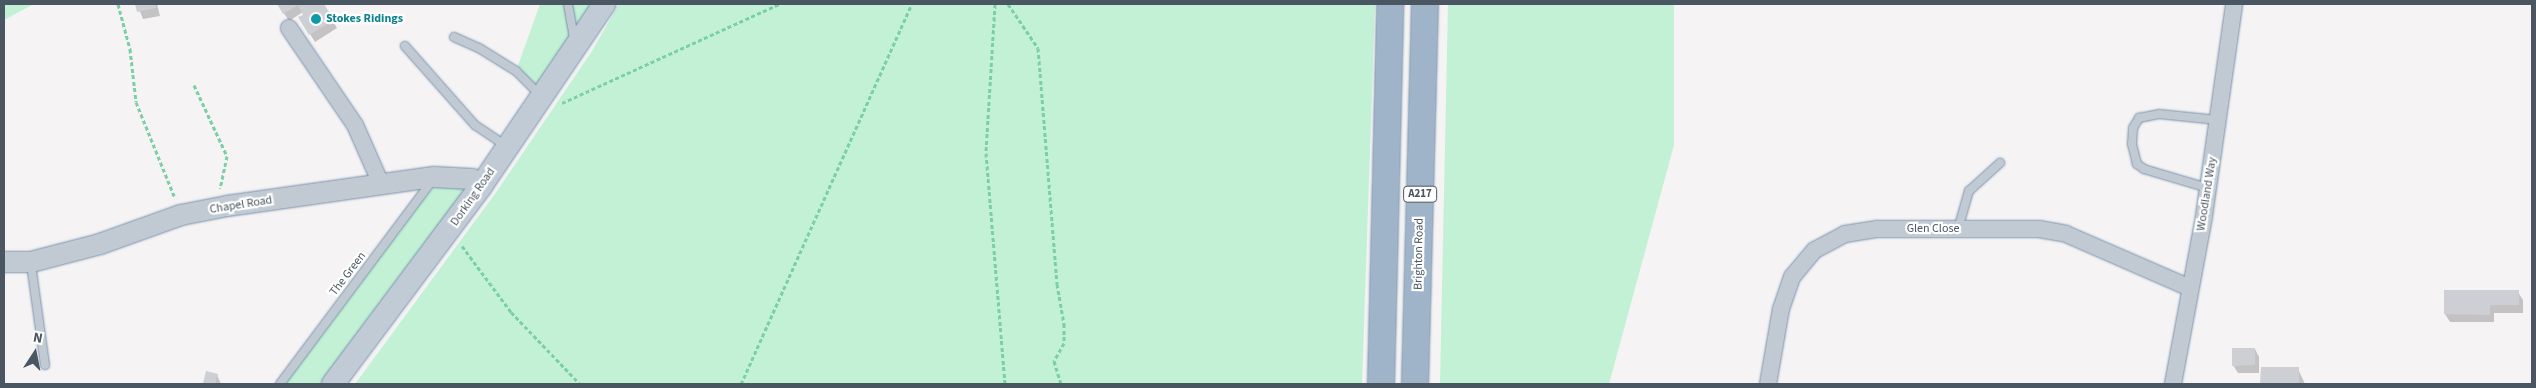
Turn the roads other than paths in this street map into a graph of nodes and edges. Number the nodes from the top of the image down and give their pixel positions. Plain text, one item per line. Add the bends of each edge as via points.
1 (568, 4) edge
2 (604, 4) edge
3 (1390, 4) edge
4 (1425, 4) edge
5 (2234, 4) edge
6 (288, 28) dead end
7 (454, 37) dead end
8 (405, 46) dead end
9 (575, 46) junction
10 (542, 96) junction
11 (2218, 120) junction
12 (508, 147) junction
13 (2000, 163) dead end
14 (434, 177) junction
15 (381, 184) junction
16 (481, 186) junction
17 (2208, 188) junction
18 (1958, 229) junction
19 (4, 262) edge
20 (31, 262) junction
21 (2190, 288) junction
22 (45, 365) dead end
23 (280, 384) edge
24 (333, 384) edge
25 (1380, 384) edge
26 (1416, 384) edge
27 (1768, 384) edge
28 (2173, 384) edge

1 - 9 lane
2 - 9 main road, Dorking Road
3 - 25 highway, A217
4 - 26 highway, Brighton Road / A217
5 - 11 street, Woodland Way
6 - 15 street via 355,126
7 - 10 lane via 516,71
8 - 12 lane via 475,125
9 - 10 main road, Dorking Road
10 - 12 main road, Dorking Road
11 - 17 street, Woodland Way
11 - 17 lane via 2160,114 2139,118 2133,128 2132,144 2137,164 2144,170
12 - 16 main road, Dorking Road
13 - 18 lane via 1969,192
14 - 15 street, Chapel Road
14 - 16 street, Chapel Road via 472,179
14 - 23 lane, The Green
15 - 20 street, Chapel Road via 181,215 100,244
16 - 24 main road, Dorking Road
17 - 21 street, Woodland Way
18 - 21 street, Glen Close via 2039,229 2066,234
18 - 27 street, Glen Close via 1862,231 1845,234 1815,250 1792,277 1781,309
19 - 20 street, Chapel Road
20 - 22 lane
21 - 28 street, Woodland Way

